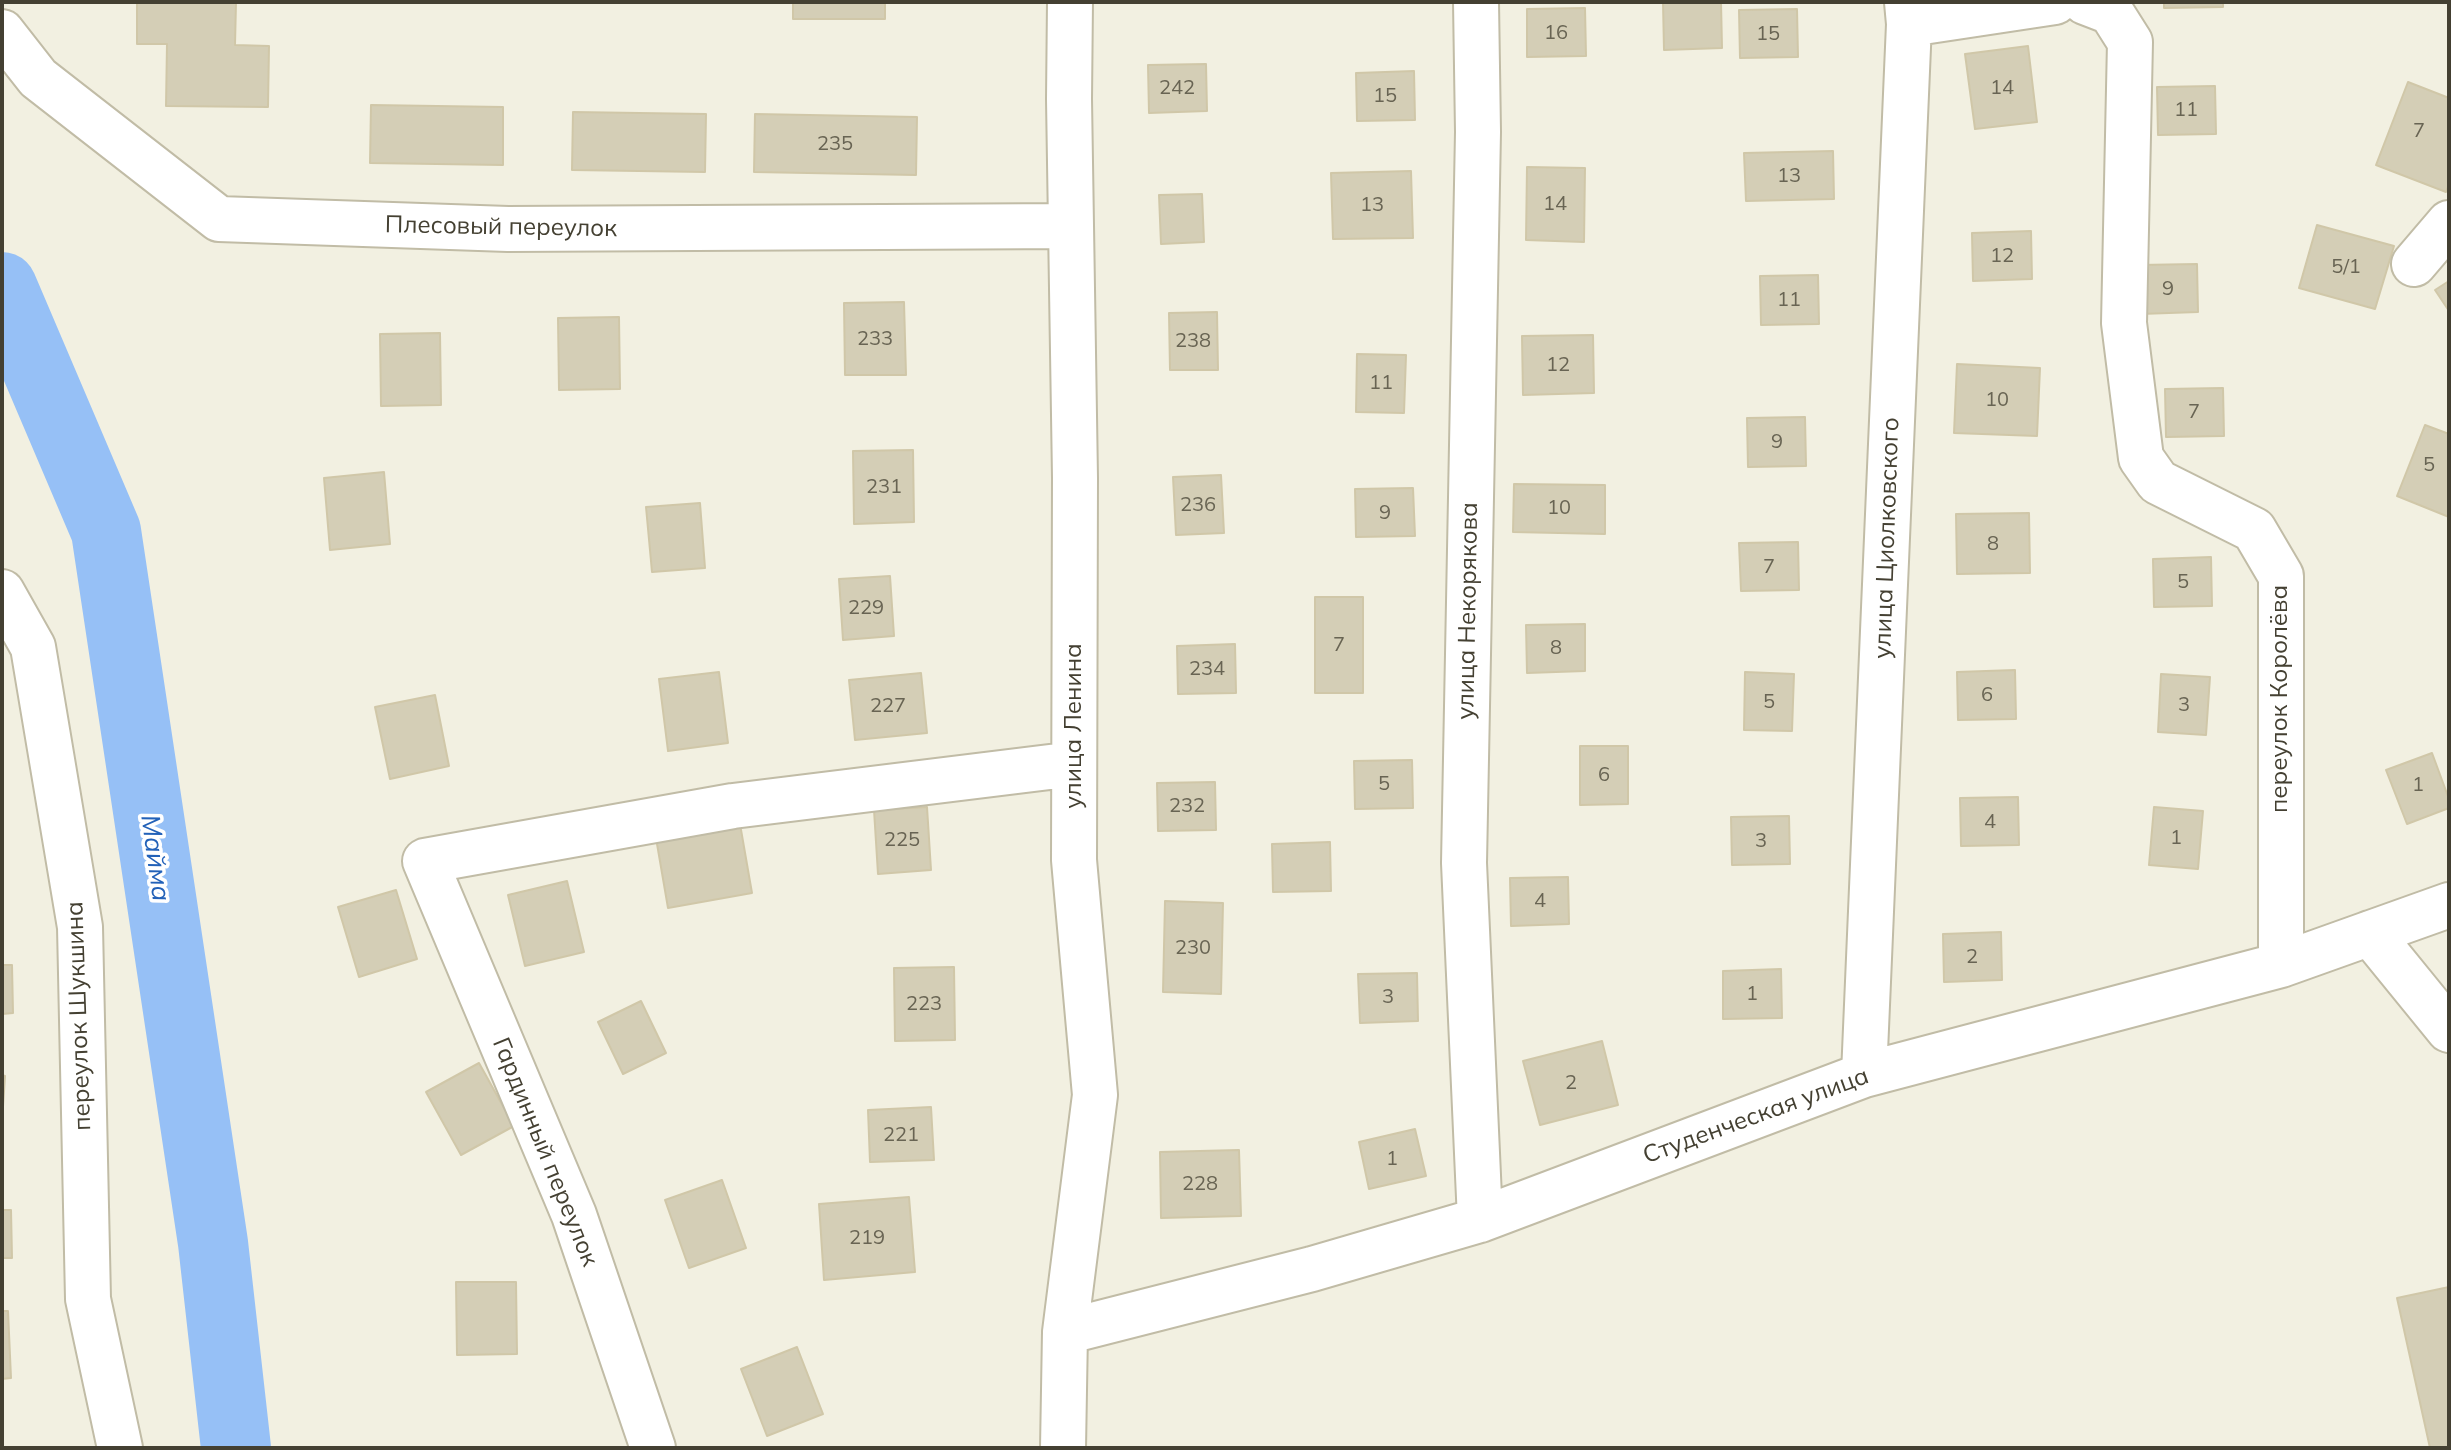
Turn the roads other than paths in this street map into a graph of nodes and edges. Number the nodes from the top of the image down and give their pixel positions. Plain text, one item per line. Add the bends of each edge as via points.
1 (1070, 2) edge
2 (1476, 2) edge
3 (2055, 2) edge
4 (2085, 2) edge
5 (1908, 13) edge
6 (2, 32) edge
7 (2449, 223) edge
8 (1071, 226) junction
9 (2414, 264) dead end
10 (2, 592) edge
11 (1074, 764) junction
12 (2449, 905) edge
13 (2370, 933) junction
14 (2281, 965) junction
15 (2449, 1030) edge
16 (1864, 1075) junction
17 (1480, 1220) junction
18 (1065, 1332) junction
19 (120, 1448) edge
20 (653, 1448) edge
21 (1063, 1448) edge

1 - 8 street, улица Ленина
2 - 17 street, улица Некорякова via 1478,148 1464,863
3 - 5 street
4 - 14 street, переулок Королёва via 2111,12 2130,42 2124,323 2141,458 2158,482 2254,530 2281,576
5 - 16 street, улица Циолковского
6 - 8 street, Плесовый переулок via 38,78 219,219 508,229
7 - 9 street
8 - 11 street, улица Ленина
10 - 19 street, переулок Шукшина via 33,647 80,927 88,1299
11 - 18 street, улица Ленина via 1074,860 1095,1095
11 - 20 street, Гардинный переулок via 733,806 425,861 574,1215
12 - 13 street, Студенческая улица
13 - 14 street, Студенческая улица
13 - 15 street
14 - 16 street, Студенческая улица
16 - 17 street, Студенческая улица
17 - 18 street, Студенческая улица
18 - 21 street, улица Ленина

